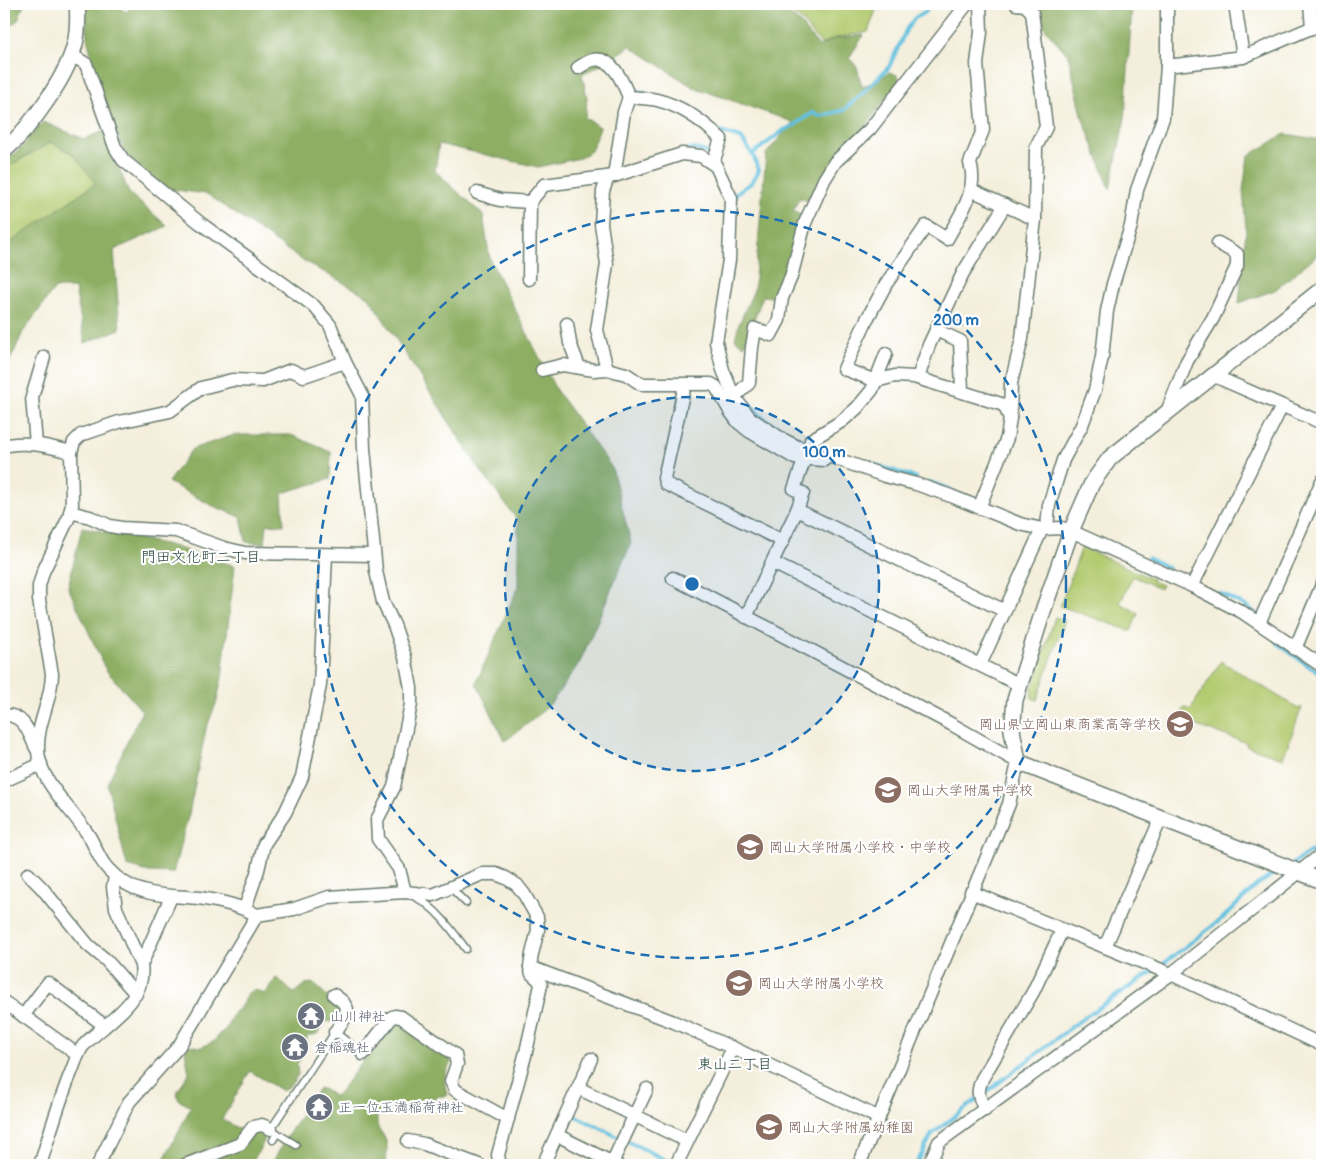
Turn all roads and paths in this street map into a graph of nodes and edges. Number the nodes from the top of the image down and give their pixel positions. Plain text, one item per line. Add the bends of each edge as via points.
1 (77, 4) edge
2 (967, 4) edge
3 (980, 4) edge
4 (1016, 4) edge
5 (1167, 4) edge
6 (1236, 4) edge
7 (1310, 4) edge
8 (1317, 27) edge
9 (72, 55) junction
10 (1243, 57) junction
11 (1167, 66) junction
12 (578, 68) dead end
13 (629, 97) junction
14 (4, 151) edge
15 (714, 160) junction
16 (611, 176) junction
17 (971, 190) junction
18 (477, 193) dead end
19 (530, 202) junction
20 (1005, 205) junction
21 (1035, 219) junction
22 (1218, 243) dead end
23 (529, 279) dead end
24 (1322, 289) edge
25 (567, 324) dead end
26 (936, 330) junction
27 (886, 354) dead end
28 (44, 358) dead end
29 (345, 362) junction
30 (579, 367) junction
31 (607, 369) junction
32 (542, 370) dead end
33 (1212, 376) junction
34 (918, 378) junction
35 (876, 381) junction
36 (684, 385) junction
37 (962, 391) junction
38 (738, 393) junction
39 (1282, 406) junction
40 (1167, 412) junction
41 (1010, 418) junction
42 (1322, 421) edge
43 (36, 444) junction
44 (8, 445) dead end
45 (808, 449) junction
46 (71, 452) junction
47 (1322, 481) edge
48 (979, 508) junction
49 (798, 510) junction
50 (70, 512) junction
51 (1044, 528) junction
52 (1071, 531) junction
53 (784, 540) junction
54 (326, 554) junction
55 (374, 555) junction
56 (773, 563) junction
57 (673, 578) dead end
58 (1322, 585) edge
59 (1192, 586) junction
60 (1006, 611) junction
61 (746, 617) junction
62 (1259, 623) junction
63 (1295, 649) junction
64 (980, 666) junction
65 (1322, 666) edge
66 (1020, 685) junction
67 (4, 715) edge
68 (37, 750) junction
69 (1018, 762) junction
70 (41, 764) junction
71 (4, 781) edge
72 (1161, 818) junction
73 (1322, 854) edge
74 (1291, 869) junction
75 (28, 874) dead end
76 (116, 876) junction
77 (1322, 881) edge
78 (451, 888) junction
79 (405, 892) junction
80 (971, 892) junction
81 (171, 898) junction
82 (466, 902) dead end
83 (245, 908) junction
84 (257, 915) junction
85 (1062, 930) junction
86 (1105, 947) junction
87 (466, 949) dead end
88 (141, 965) junction
89 (530, 967) junction
90 (1162, 971) junction
91 (136, 994) junction
92 (334, 995) dead end
93 (4, 1002) edge
94 (24, 1016) junction
95 (105, 1026) junction
96 (336, 1032) junction
97 (1322, 1045) edge
98 (733, 1048) junction
99 (363, 1054) joint
100 (78, 1055) junction
101 (591, 1059) dead end
102 (578, 1088) junction
103 (648, 1089) dead end
104 (981, 1102) junction
105 (635, 1116) junction
106 (879, 1118) junction
107 (508, 1119) junction
108 (274, 1134) junction
109 (557, 1136) junction
110 (408, 1140) dead end
111 (687, 1141) junction
112 (296, 1145) dead end
113 (613, 1164) edge
114 (863, 1164) edge
115 (40, 1165) edge
116 (98, 1165) edge
117 (186, 1165) edge
118 (479, 1165) edge
119 (500, 1165) edge
120 (543, 1165) edge
121 (676, 1165) edge
122 (929, 1165) edge

1 - 9 street
2 - 38 street via 870,129 835,162 824,180 805,223 782,298 779,320 771,335 755,328 749,383
3 - 17 street via 977,64 983,130 970,163
4 - 21 street via 1025,5 1032,12 1046,127 1036,147
5 - 11 street
6 - 10 street
7 - 8 street
8 - 10 street
9 - 14 street via 48,98
9 - 29 street via 86,64 115,147 123,160 200,223 314,306 330,325
10 - 11 street
11 - 51 street via 1163,118 1138,190 1113,284 1095,390 1082,425 1063,460
12 - 13 street via 592,60 601,60 611,66
13 - 15 street via 657,100 708,126 721,138
13 - 16 street
15 - 16 street via 682,154
15 - 38 street via 731,198 729,260 716,342 723,370
16 - 19 street via 544,184
16 - 31 street via 603,192 601,224 607,264 596,330
17 - 20 street
17 - 35 street via 947,239 926,226 886,284 866,321 844,369
18 - 19 street via 500,200
19 - 23 street
20 - 21 street
20 - 26 street via 963,273
21 - 41 street via 1022,339 1011,383
22 - 40 street via 1237,254 1237,266 1213,318 1187,360
24 - 33 street
25 - 30 street
26 - 34 street
26 - 37 street via 960,341
27 - 35 street
28 - 43 street via 32,397
29 - 46 street via 304,376 291,370 263,381 232,380 201,388 170,411 119,422 81,435
29 - 55 street via 362,396
30 - 31 street
30 - 32 street via 563,364
31 - 36 street via 626,374 641,384
33 - 39 street
33 - 40 street
34 - 35 street via 895,376
34 - 37 street
35 - 45 street via 857,408 812,440
36 - 45 street via 711,384 716,387 738,422 748,431 795,458 799,459
36 - 53 street via 664,478 666,484
37 - 41 street via 1004,405
38 - 45 street via 750,418 802,449
39 - 42 street
39 - 59 street
40 - 52 street via 1110,458 1092,483
41 - 48 street via 1007,438
43 - 44 street via 21,442
43 - 46 street
45 - 48 street via 826,461 834,459 916,484
45 - 49 street via 794,489 803,493
46 - 50 street
47 - 62 street
48 - 51 street via 1020,524
49 - 53 street
49 - 60 street
50 - 54 street via 110,526 176,531 245,553
50 - 68 street via 39,586 52,687 38,732
51 - 52 street
51 - 60 street
52 - 59 street
52 - 66 street
53 - 56 street
54 - 55 street
54 - 83 street via 320,685 302,777 285,813 264,844
55 - 79 street via 383,602 397,633 412,688 412,704 394,787 377,820 378,839 399,869
56 - 61 street
56 - 64 street
57 - 61 street
58 - 63 street
59 - 62 street
60 - 64 street
61 - 69 street
62 - 63 street
63 - 65 street
64 - 66 street
66 - 69 street via 1012,730
67 - 68 street via 19,718 25,724
68 - 70 street
69 - 72 street
69 - 80 street via 1008,804
70 - 71 street
70 - 76 street via 58,796 88,834 105,867
72 - 74 street
72 - 86 street
73 - 74 street
74 - 77 street
74 - 90 street
75 - 91 street via 88,945
76 - 81 street via 143,891
76 - 88 street via 112,887 116,908
78 - 79 street via 433,895
78 - 82 lane
78 - 89 street via 487,873 500,875 516,885 538,921
79 - 84 street via 330,897 294,909
79 - 87 lane via 430,907
80 - 85 street
80 - 106 street
81 - 83 street via 198,898
81 - 88 street
83 - 84 street
84 - 116 street via 179,1046 129,1102
85 - 86 street
85 - 104 street via 1033,992 977,1090
86 - 90 street
88 - 91 street via 142,975
89 - 98 street
89 - 107 street via 540,981 540,987
90 - 97 street
90 - 104 street
91 - 95 street
92 - 96 street via 347,1009
93 - 94 street
94 - 95 street via 48,983
94 - 100 street
95 - 100 street via 82,1047
96 - 99 lane
96 - 108 lane
98 - 106 street
98 - 111 street
99 - 107 street via 391,1019 395,1016 401,1018 455,1055 458,1064 451,1081 455,1090
100 - 115 street
101 - 102 street
102 - 105 street
102 - 109 street
103 - 105 street
104 - 122 street via 939,1142
105 - 111 street
105 - 113 street
106 - 114 street
107 - 119 street via 498,1155
108 - 112 lane
108 - 117 street via 262,1125 253,1126 240,1144
109 - 113 street
109 - 120 street
110 - 118 street
111 - 121 street

